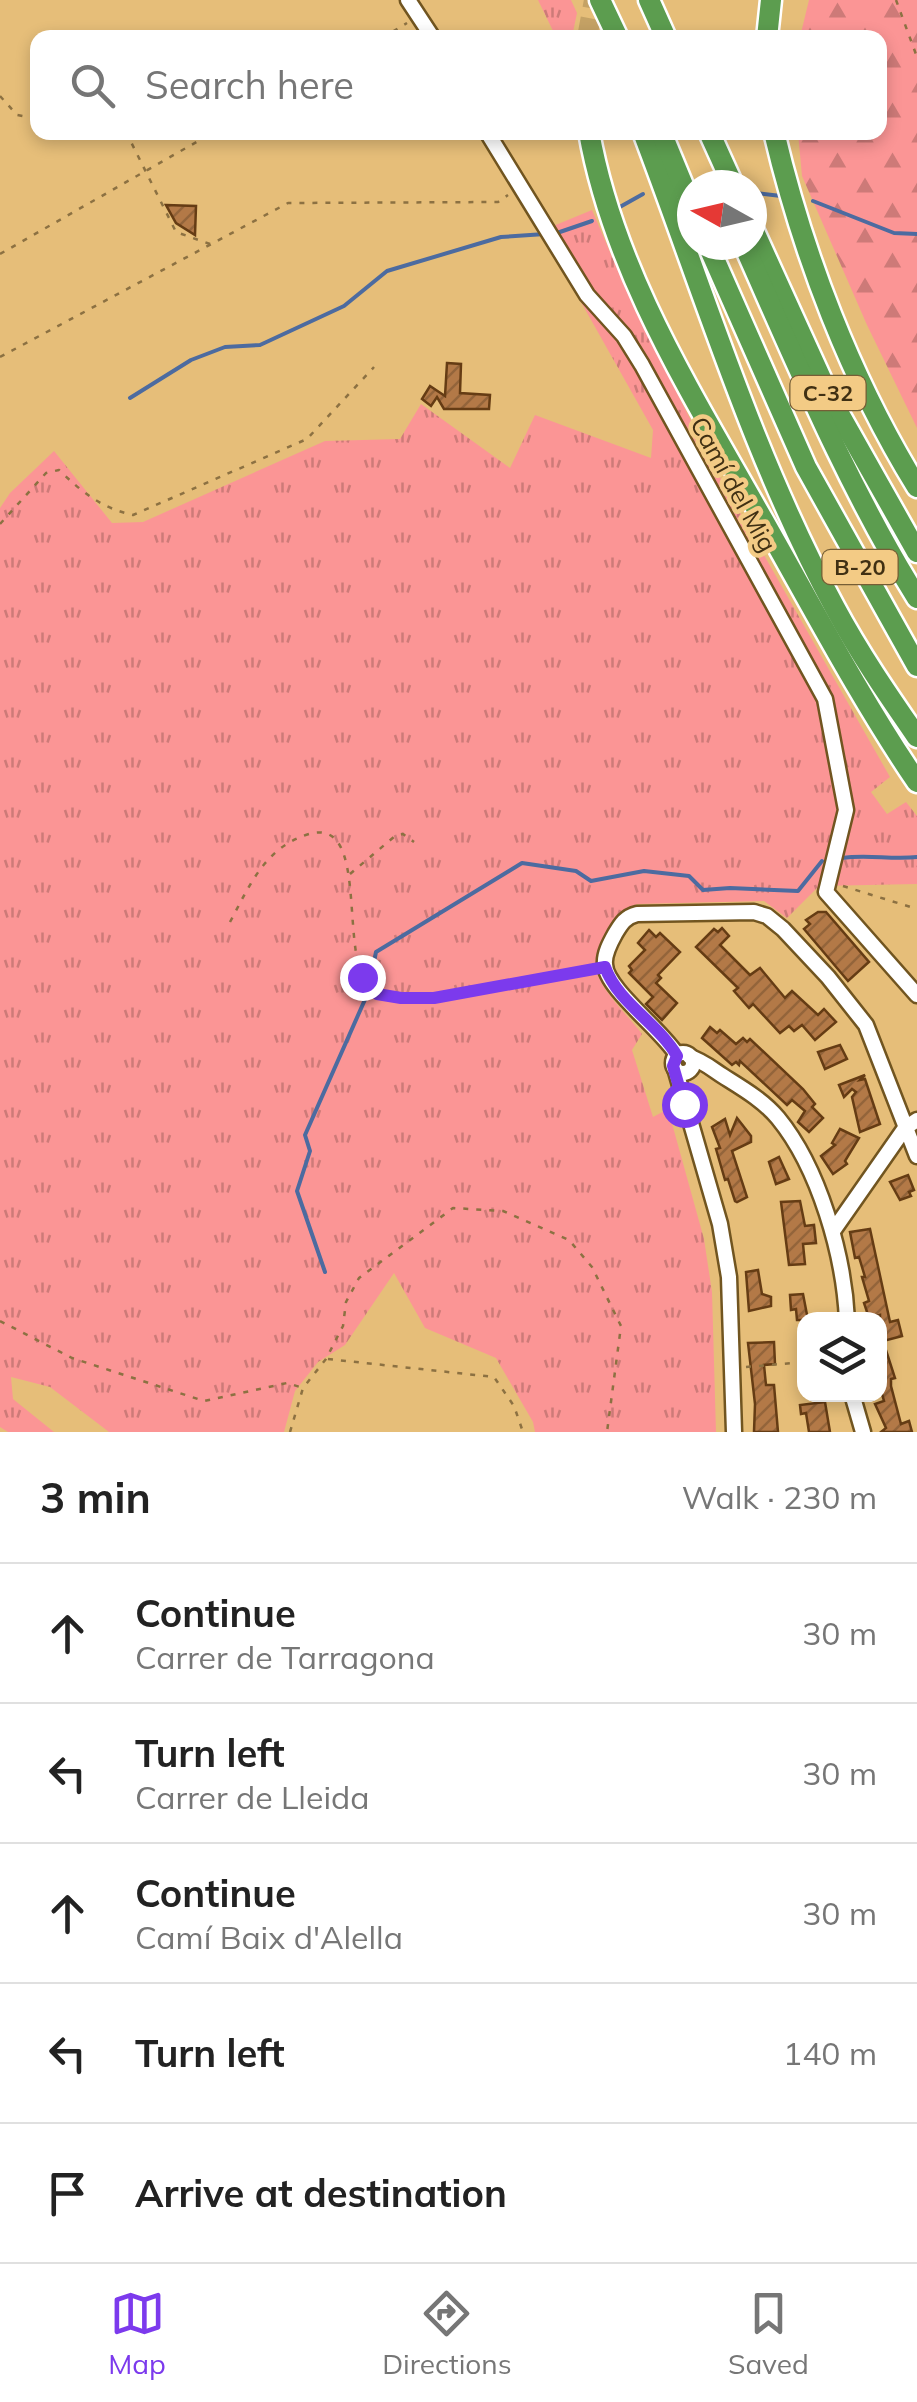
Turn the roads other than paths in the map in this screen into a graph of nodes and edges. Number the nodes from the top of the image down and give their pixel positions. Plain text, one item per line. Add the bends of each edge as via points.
1 (408, 0) edge
2 (597, 0) edge
3 (637, 0) edge
4 (649, 0) edge
5 (772, 0) edge
6 (428, 30) edge
7 (605, 30) edge
8 (614, 30) edge
9 (650, 30) edge
10 (662, 30) edge
11 (768, 30) edge
12 (491, 140) edge
13 (591, 140) edge
14 (646, 140) edge
15 (664, 140) edge
16 (698, 140) edge
17 (713, 140) edge
18 (776, 140) edge
19 (711, 170) edge
20 (726, 170) edge
21 (677, 171) edge
22 (715, 260) edge
23 (751, 260) edge
24 (767, 260) edge
25 (917, 487) edge
26 (917, 552) edge
27 (819, 577) junction
28 (917, 598) edge
29 (917, 666) edge
30 (865, 701) junction
31 (917, 737) edge
32 (917, 782) edge
33 (917, 995) edge
34 (684, 1064) junction
35 (911, 1124) edge
36 (917, 1156) edge
37 (833, 1231) junction
38 (846, 1312) edge
39 (854, 1402) edge
40 (734, 1432) edge
41 (863, 1432) edge

1 - 6 street
2 - 7 highway
2 - 8 highway
3 - 9 highway
4 - 10 highway
5 - 11 highway
12 - 33 street, Camí del Mig via 587,295 642,365 825,700 846,810 826,892
13 - 30 highway via 618,240 661,336
14 - 27 highway via 744,411
15 - 21 highway
16 - 19 highway
17 - 20 highway
18 - 25 highway via 825,295 861,382
22 - 29 highway, B-20 via 806,467
23 - 28 highway, B-20 via 825,426
24 - 26 highway, C-32 via 829,396
27 - 30 highway
27 - 31 highway
30 - 32 highway
34 - 35 street via 605,967 611,941 630,916 754,912 808,954 866,1025
34 - 37 street via 718,1072 776,1116 802,1156
34 - 40 street via 684,1104 720,1224 728,1278
35 - 36 street
35 - 37 street
37 - 38 street
39 - 41 street

